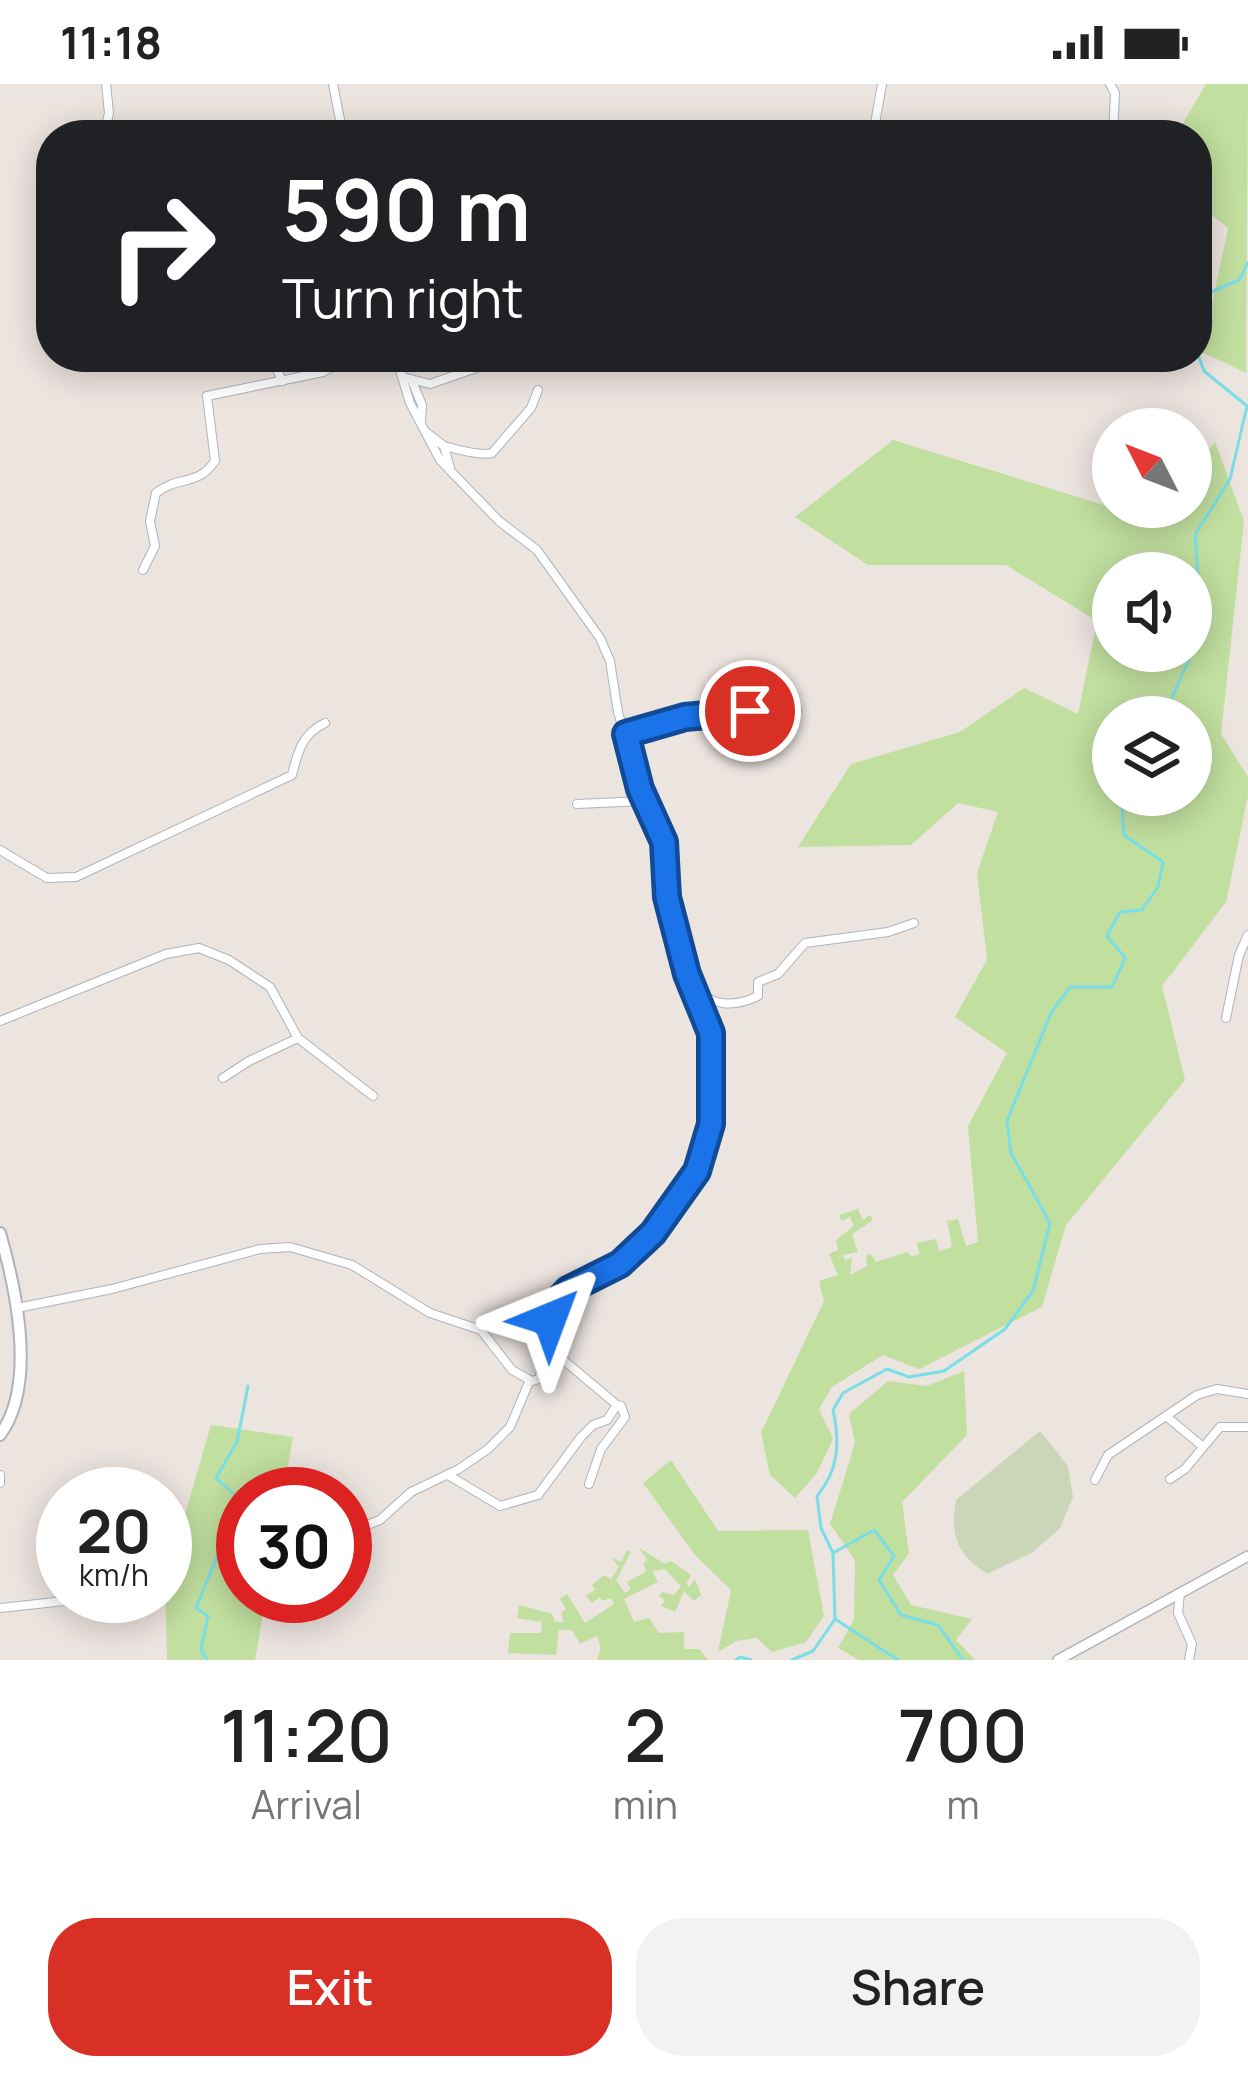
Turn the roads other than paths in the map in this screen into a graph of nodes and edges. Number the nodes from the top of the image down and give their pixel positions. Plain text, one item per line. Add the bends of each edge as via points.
1 (106, 84) edge
2 (333, 84) edge
3 (882, 84) edge
4 (1110, 84) edge
5 (107, 120) edge
6 (340, 120) edge
7 (876, 120) edge
8 (1114, 120) edge
9 (278, 372) edge
10 (315, 372) edge
11 (403, 372) edge
12 (465, 372) edge
13 (406, 378) junction
14 (282, 381) junction
15 (538, 390) dead end
16 (426, 433) junction
17 (444, 446) junction
18 (452, 475) junction
19 (143, 570) dead end
20 (797, 710) dead end
21 (325, 723) dead end
22 (626, 734) junction
23 (645, 801) junction
24 (577, 803) dead end
25 (0, 850) edge
26 (914, 922) dead end
27 (1248, 935) edge
28 (692, 987) junction
29 (1226, 1018) dead end
30 (0, 1021) edge
31 (298, 1038) junction
32 (224, 1078) dead end
33 (373, 1096) dead end
34 (0, 1233) edge
35 (17, 1308) junction
36 (548, 1347) junction
37 (539, 1379) junction
38 (1248, 1394) edge
39 (617, 1406) junction
40 (1166, 1416) junction
41 (1248, 1427) edge
42 (0, 1436) edge
43 (1202, 1446) junction
44 (447, 1474) junction
45 (1170, 1479) dead end
46 (1095, 1480) dead end
47 (589, 1484) dead end
48 (372, 1523) edge
49 (1248, 1556) edge
50 (1180, 1593) junction
51 (36, 1604) edge
52 (0, 1608) edge
53 (1058, 1660) edge
54 (1189, 1660) edge

1 - 5 street
2 - 6 street
3 - 7 street
4 - 8 street
9 - 14 street
10 - 14 street
11 - 13 street
12 - 13 street via 430,384
13 - 16 street
14 - 19 street via 207,397 215,461 200,478 156,493 155,546
15 - 17 street via 492,453
16 - 17 street
16 - 18 street
17 - 18 street
18 - 22 street via 537,550 589,620 610,661
20 - 22 street via 695,716
21 - 25 street via 303,740 292,775 76,877 47,878
22 - 23 street
23 - 24 street
23 - 28 street via 664,842 667,897
26 - 28 street via 805,943 747,1001 716,1003
27 - 29 street
28 - 36 street via 712,1039 703,1158 631,1256 559,1298
30 - 31 street via 199,948 270,987
31 - 32 street
31 - 33 street
34 - 35 main road
35 - 37 street via 290,1247 352,1265 430,1313 481,1330 519,1376
35 - 42 main road via 14,1408
36 - 37 street
36 - 39 street
37 - 44 street via 529,1382 503,1436
38 - 40 street via 1210,1390
39 - 44 street via 581,1437 538,1495 500,1506
39 - 47 street via 626,1417 601,1449
40 - 43 street
40 - 46 street via 1108,1455
41 - 43 street via 1220,1427
43 - 45 street
44 - 48 street
49 - 50 street
50 - 53 street
50 - 54 street
51 - 52 street

